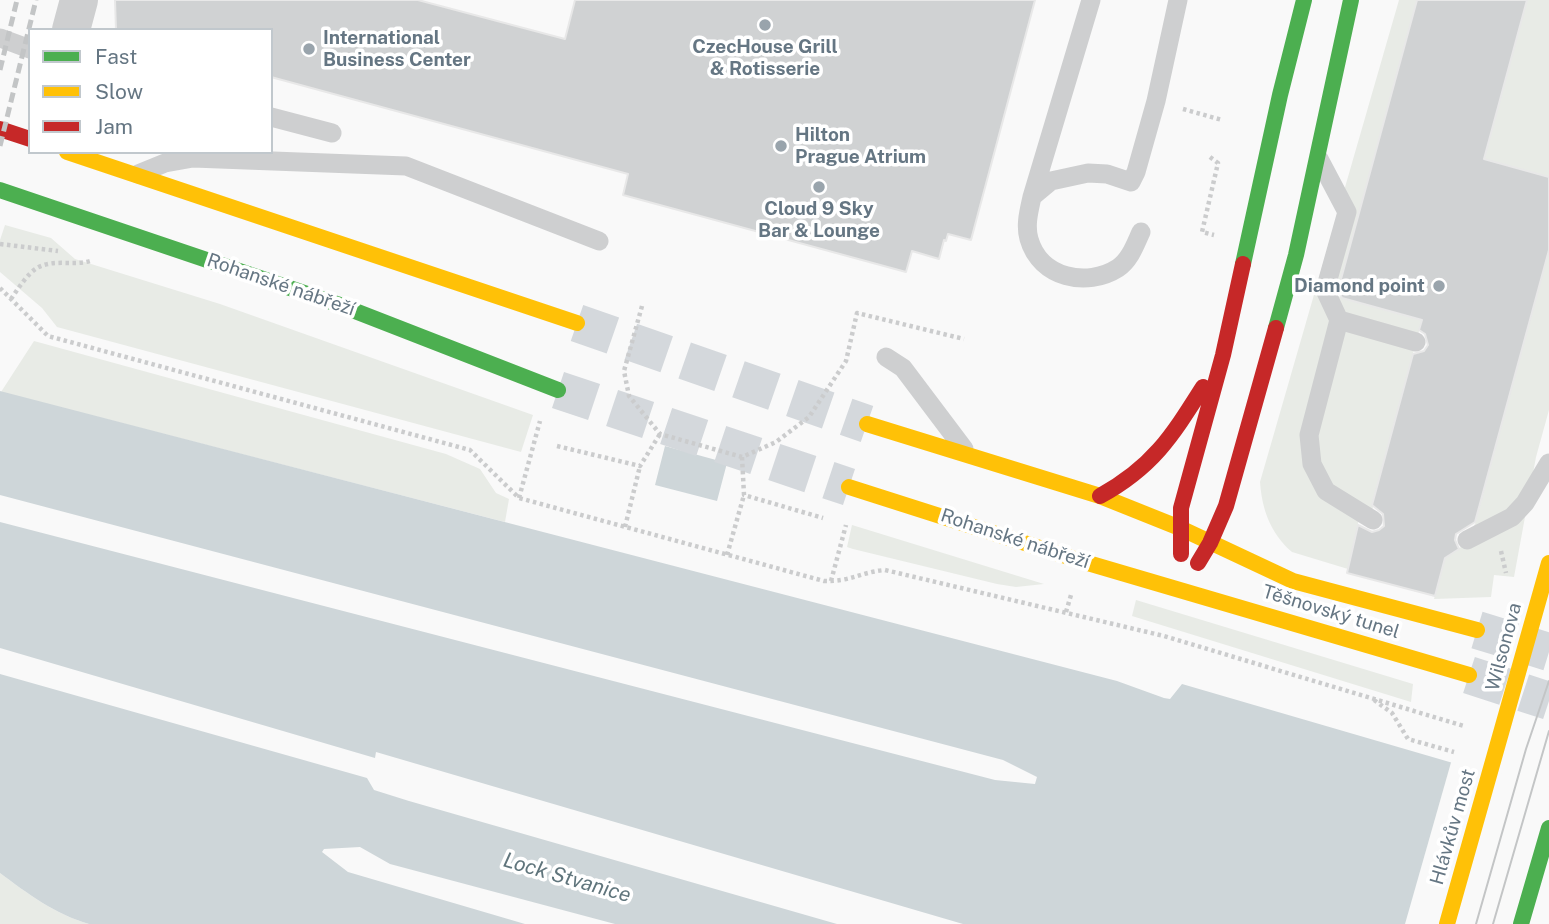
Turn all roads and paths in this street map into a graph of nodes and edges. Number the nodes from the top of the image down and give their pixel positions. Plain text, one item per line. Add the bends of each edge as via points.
1 (79, 0) edge
2 (1091, 0) edge
3 (1178, 0) edge
4 (1304, 0) edge
5 (1351, 0) edge
6 (72, 28) edge
7 (0, 38) edge
8 (28, 47) edge
9 (1156, 101) junction
10 (273, 117) edge
11 (1222, 120) dead end
12 (0, 129) edge
13 (332, 132) dead end
14 (28, 138) edge
15 (73, 154) edge
16 (119, 154) edge
17 (1210, 157) dead end
18 (1319, 158) junction
19 (135, 176) junction
20 (0, 190) edge
21 (1032, 197) junction
22 (1141, 232) dead end
23 (1202, 232) dead end
24 (599, 242) dead end
25 (0, 244) edge
26 (63, 252) dead end
27 (90, 255) dead end
28 (0, 288) edge
29 (11, 299) junction
30 (642, 306) dead end
31 (1339, 320) junction
32 (576, 323) tunnel mouth
33 (964, 339) dead end
34 (1416, 342) dead end
35 (1223, 355) junction
36 (886, 357) dead end
37 (558, 390) tunnel mouth
38 (542, 415) dead end
39 (867, 424) tunnel mouth
40 (660, 434) junction
41 (557, 446) dead end
42 (969, 455) junction
43 (742, 457) junction
44 (1549, 463) edge
45 (640, 466) junction
46 (849, 486) tunnel mouth
47 (744, 495) junction
48 (1100, 496) junction
49 (519, 498) junction
50 (848, 517) dead end
51 (823, 518) dead end
52 (1373, 520) dead end
53 (625, 527) junction
54 (1180, 528) junction
55 (1467, 540) dead end
56 (1210, 543) junction
57 (727, 555) junction
58 (1549, 563) edge
59 (1181, 577) junction
60 (831, 581) junction
61 (1477, 630) tunnel mouth
62 (1469, 675) tunnel mouth
63 (1368, 695) junction
64 (1473, 728) dead end
65 (1499, 742) joint
66 (1454, 752) dead end
67 (1549, 828) edge
68 (1447, 924) edge
69 (1521, 924) edge

1 - 6 street
2 - 21 lane
3 - 9 lane
4 - 35 main road
5 - 18 main road
7 - 8 lane
9 - 11 path
9 - 21 lane via 1131,182 1088,173 1051,181
10 - 13 lane
12 - 14 main road
15 - 19 main road
16 - 19 lane
17 - 23 path via 1218,163
18 - 31 lane via 1347,212 1325,290
18 - 56 main road via 1235,475
19 - 24 lane via 165,163 193,158 406,166
19 - 32 main road
20 - 37 main road, Rohanské nábřeží via 337,304
21 - 22 lane via 1027,220 1030,240 1052,270 1072,279 1093,279 1119,268 1132,254
25 - 26 path
27 - 29 path via 104,256 81,265 35,269
28 - 29 path
29 - 49 path via 48,336 470,450
30 - 40 path via 624,371 629,396
31 - 34 lane
31 - 52 lane via 1309,435 1312,464 1326,491
33 - 43 path via 857,313 846,361 809,417 776,442
35 - 48 main road via 1156,457
35 - 54 main road via 1181,508
36 - 42 lane via 903,368
38 - 49 path
39 - 42 main road
40 - 43 path
40 - 45 path
41 - 45 path
42 - 48 main road
43 - 47 path
44 - 55 lane via 1512,517
45 - 53 path
46 - 59 main road, Rohanské nábřeží via 1081,561
47 - 51 path
47 - 57 path
48 - 54 main road
49 - 53 path
50 - 60 path
53 - 57 path
54 - 56 main road
54 - 59 main road
56 - 59 main road
56 - 61 main road, Těšnovský tunel via 1318,589
57 - 60 path
58 - 65 main road, Wilsonova
59 - 62 main road, Těšnovský tunel
60 - 63 path via 847,581 873,571 894,572 1164,636
63 - 64 path
63 - 66 path via 1392,713 1408,739
65 - 68 main road, Hlávkův most
67 - 69 main road

